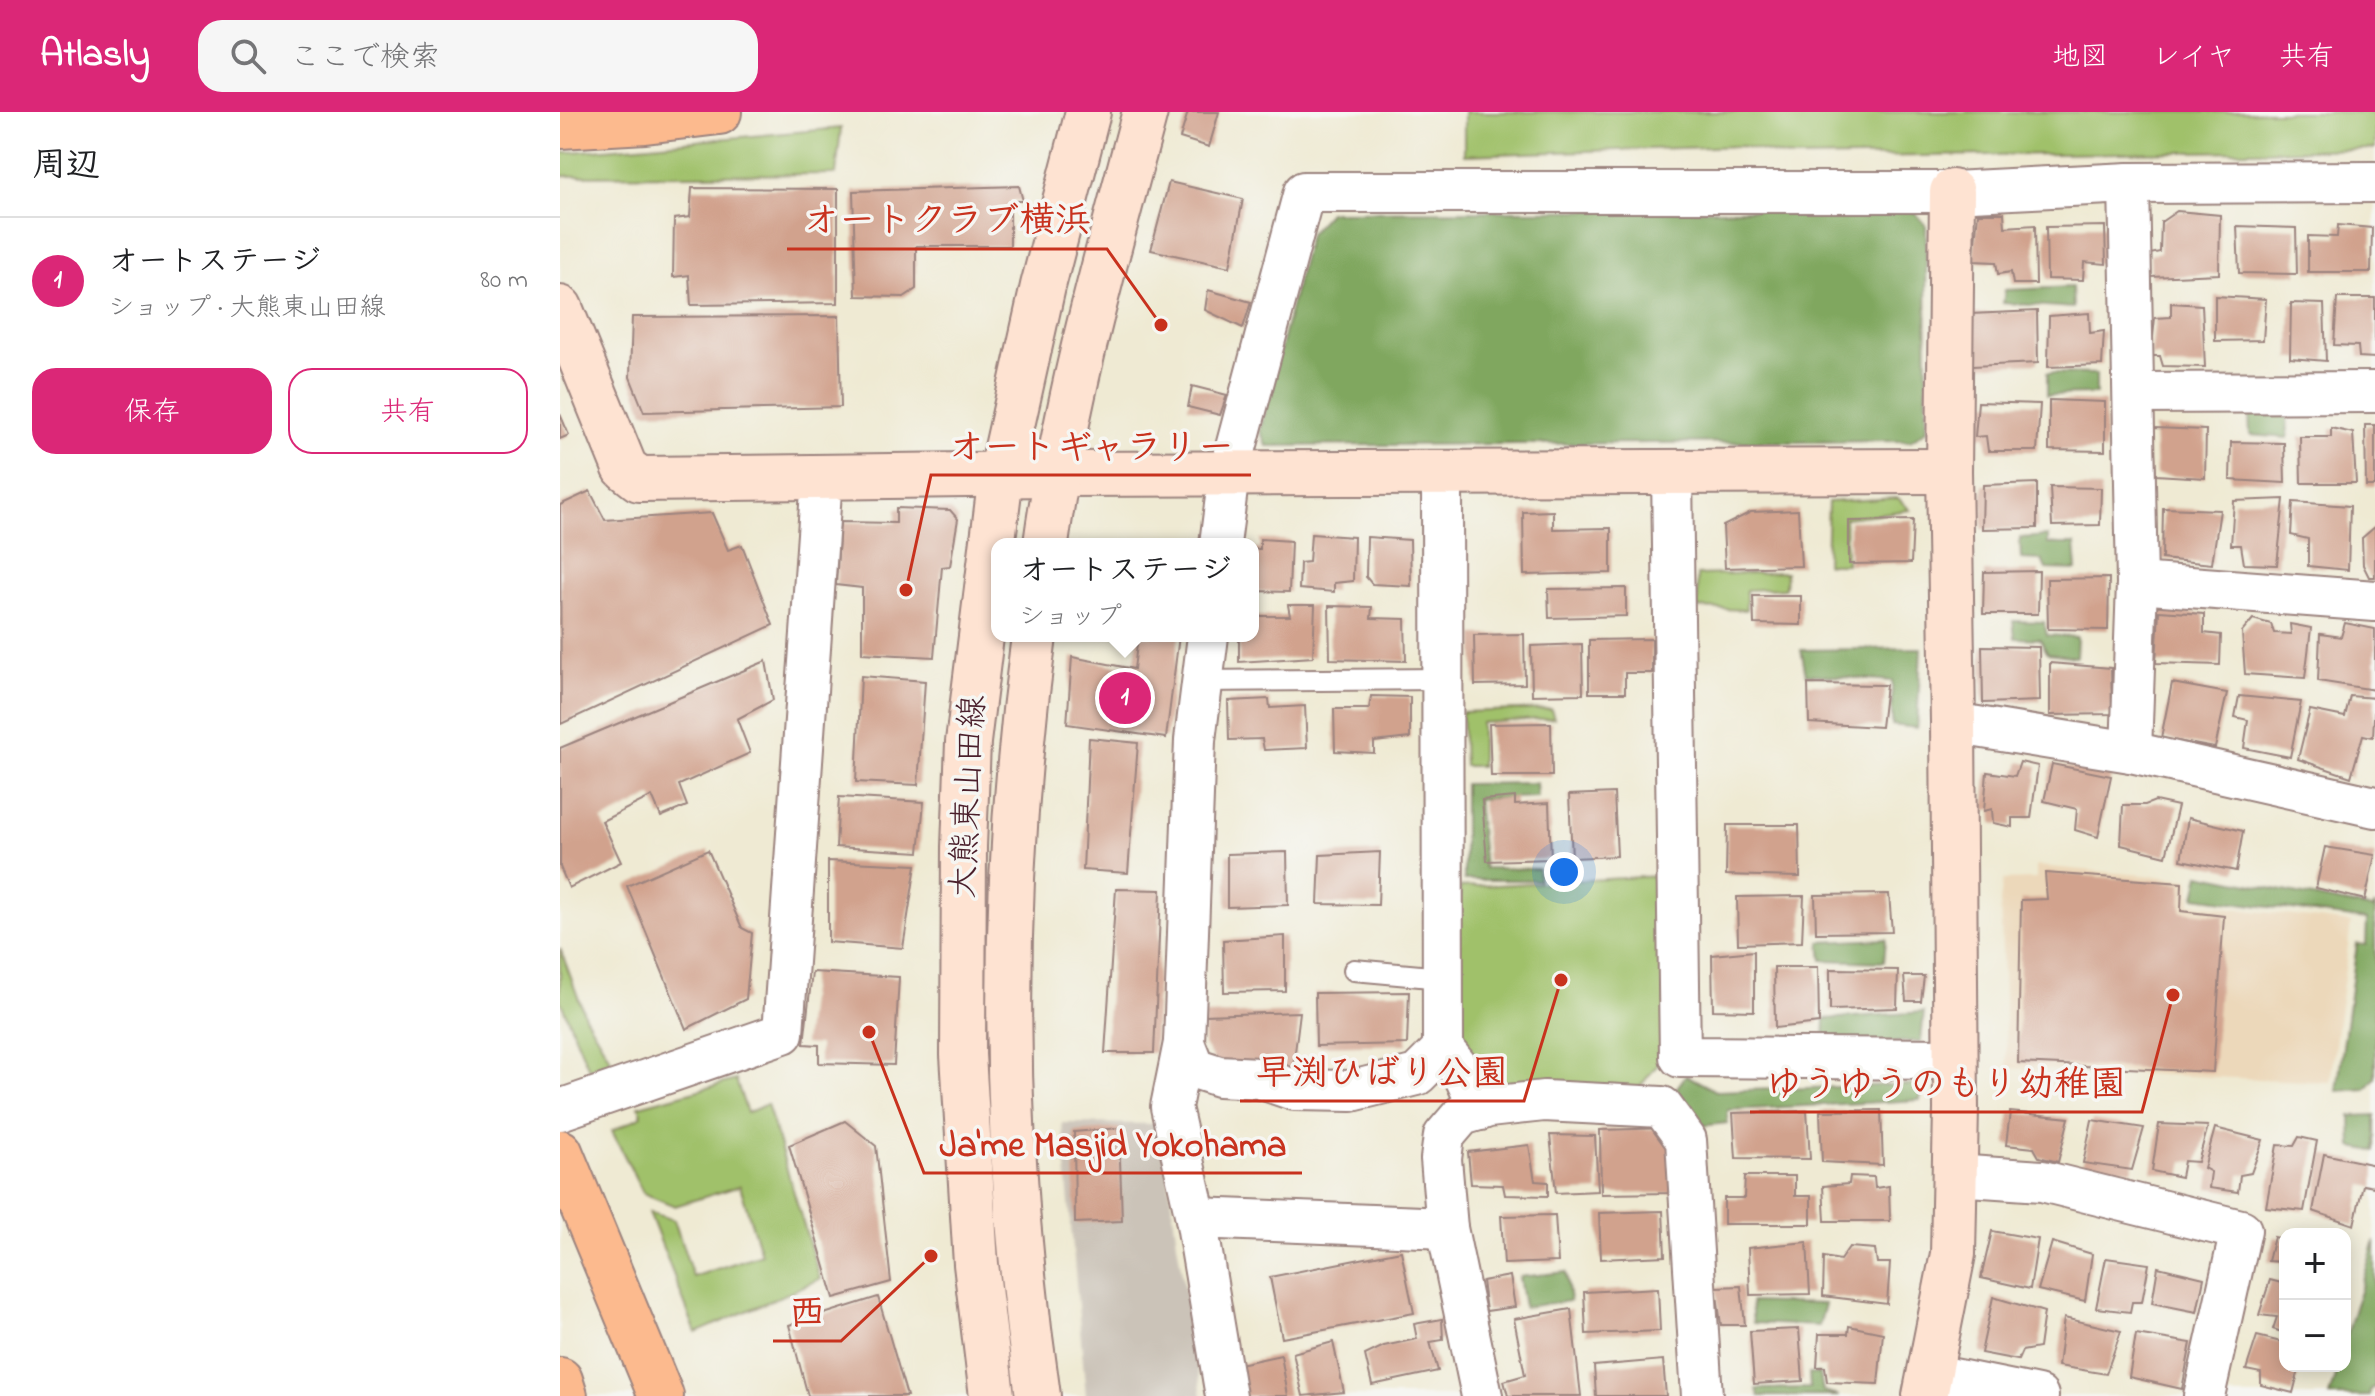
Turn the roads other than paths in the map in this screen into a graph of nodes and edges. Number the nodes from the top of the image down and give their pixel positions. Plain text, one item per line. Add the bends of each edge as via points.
1 (719, 112) edge
2 (1088, 112) edge
3 (1145, 112) edge
4 (560, 126) edge
5 (2375, 182) edge
6 (2129, 183) junction
7 (1952, 192) junction
8 (560, 308) edge
9 (2375, 392) edge
10 (2134, 393) junction
11 (1949, 471) junction
12 (1442, 472) junction
13 (1672, 473) junction
14 (1056, 474) junction
15 (1229, 474) junction
16 (1001, 475) junction
17 (822, 477) junction
18 (993, 538) edge
19 (1047, 538) edge
20 (1221, 538) edge
21 (991, 556) edge
22 (2137, 583) junction
23 (2375, 601) edge
24 (1033, 642) edge
25 (1207, 642) edge
26 (1442, 679) junction
27 (1202, 681) junction
28 (1953, 723) junction
29 (2131, 752) junction
30 (2375, 807) edge
31 (1354, 970) dead end
32 (1442, 978) junction
33 (1184, 1043) junction
34 (1443, 1049) junction
35 (1680, 1057) junction
36 (1956, 1059) junction
37 (1639, 1105) junction
38 (560, 1110) edge
39 (1480, 1110) junction
40 (560, 1152) edge
41 (1954, 1175) junction
42 (1196, 1218) junction
43 (1447, 1228) junction
44 (560, 1380) edge
45 (1927, 1385) edge
46 (565, 1396) edge
47 (661, 1396) edge
48 (992, 1396) edge
49 (1038, 1396) edge
50 (1226, 1396) edge
51 (1482, 1396) edge
52 (1702, 1396) edge
53 (2038, 1396) edge
54 (2204, 1396) edge

1 - 4 highway
2 - 16 street, 大熊東山田線
3 - 14 street
5 - 6 street
6 - 7 street
6 - 10 street
7 - 11 street
7 - 15 street via 1304,192
8 - 17 street via 625,468 639,479
9 - 10 street
10 - 22 street
11 - 13 street
11 - 28 street
12 - 13 street
12 - 15 street
12 - 26 street
13 - 35 street
14 - 15 street
14 - 16 street
14 - 19 street
15 - 20 street
16 - 17 street
16 - 18 street, 大熊東山田線
17 - 38 street via 783,1033
21 - 48 street, 大熊東山田線 via 968,742 963,1055 976,1264
22 - 23 street
22 - 29 street
24 - 49 street, 大熊東山田線 via 1011,887 1008,999 1019,1227
25 - 27 street
26 - 27 lane
26 - 32 street
27 - 33 street via 1195,740
28 - 29 street
28 - 36 street
29 - 30 street
31 - 32 lane
32 - 34 street
33 - 34 street via 1194,1068 1219,1076 1259,1078 1294,1090 1352,1091 1417,1075
33 - 42 street via 1171,1107
34 - 39 street via 1464,1075
35 - 36 street
35 - 37 street
36 - 41 street
37 - 39 street via 1544,1101
37 - 52 street via 1662,1107 1686,1140
39 - 43 street via 1462,1115 1444,1136
40 - 47 highway
41 - 45 street via 1953,1254
41 - 54 street via 2042,1181 2241,1230
42 - 43 street
42 - 50 street
43 - 51 street
44 - 46 highway
45 - 53 street

